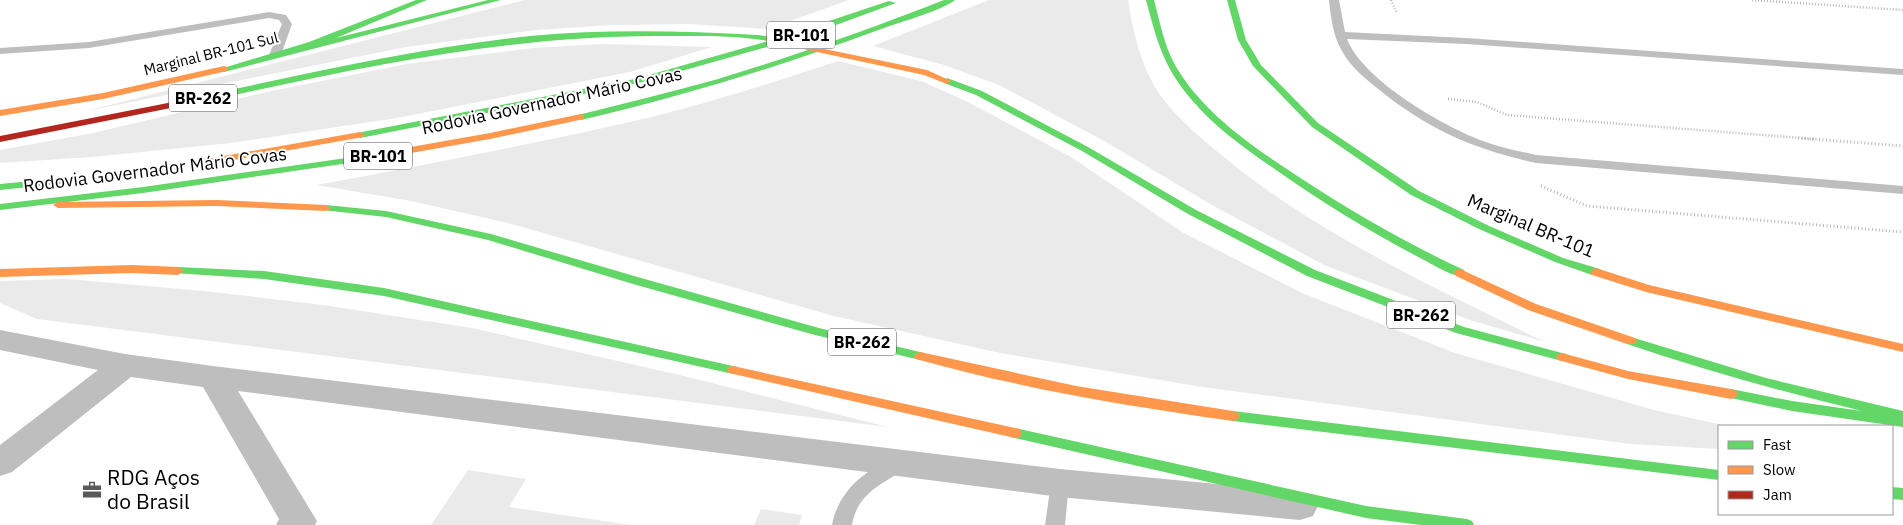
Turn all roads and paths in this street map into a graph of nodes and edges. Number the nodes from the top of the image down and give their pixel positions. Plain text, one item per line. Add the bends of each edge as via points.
1 (423, 0) edge
2 (497, 0) edge
3 (901, 0) edge
4 (951, 0) edge
5 (1150, 0) edge
6 (1231, 0) edge
7 (1334, 0) edge
8 (1752, 0) edge
9 (1903, 10) edge
10 (1340, 36) junction
11 (0, 52) edge
12 (275, 55) junction
13 (1903, 72) edge
14 (1442, 99) dead end
15 (0, 113) edge
16 (0, 139) edge
17 (1903, 146) edge
18 (181, 166) dead end
19 (76, 180) dead end
20 (0, 187) edge
21 (1903, 190) edge
22 (6, 207) edge
23 (0, 273) edge
24 (0, 340) edge
25 (1903, 348) edge
26 (125, 365) junction
27 (213, 377) junction
28 (1903, 416) edge
29 (1903, 422) edge
30 (0, 463) edge
31 (901, 464) junction
32 (1718, 475) edge
33 (1060, 484) junction
34 (1366, 512) junction
35 (298, 524) edge
36 (842, 525) edge
37 (1055, 525) edge
38 (1467, 525) edge

1 - 12 main road, Marginal BR-101 Sul
2 - 12 main road
3 - 18 main road, Rodovia Governador Mário Covas / BR-101 via 803,34 636,81 549,100
4 - 22 main road, Rodovia Governador Mário Covas / BR-101 via 830,46 636,104 389,154 170,187
5 - 28 main road via 1170,64 1196,101 1234,137 1338,208 1416,253 1532,307 1682,359 1806,394
6 - 25 main road, Marginal BR-101 via 1242,40 1257,66 1284,96 1315,125 1415,193 1559,260 1646,288
7 - 10 lane
8 - 9 path
10 - 13 lane via 1466,41
10 - 21 lane via 1351,57 1379,84 1430,121 1482,146 1536,159
11 - 12 lane via 88,45 269,15 282,18 287,24
12 - 15 main road, Marginal BR-101 Sul via 159,84 59,105
14 - 17 path via 1477,102 1507,115
16 - 29 main road, BR-262 via 395,58 473,46 604,35 679,33 758,37 928,73 979,93 1085,149 1192,212 1311,272 1460,330 1628,374 1792,406
19 - 20 main road, Rodovia Governador Mário Covas
22 - 32 main road, BR-262 via 218,203 308,206 386,214 491,237 819,332 989,373 1187,410
23 - 34 main road via 132,269 264,275 384,292
24 - 26 street
26 - 27 street
26 - 30 street
27 - 31 street
27 - 35 street
31 - 33 street
31 - 36 lane via 866,484 851,498
33 - 34 street
33 - 37 lane
34 - 38 main road

